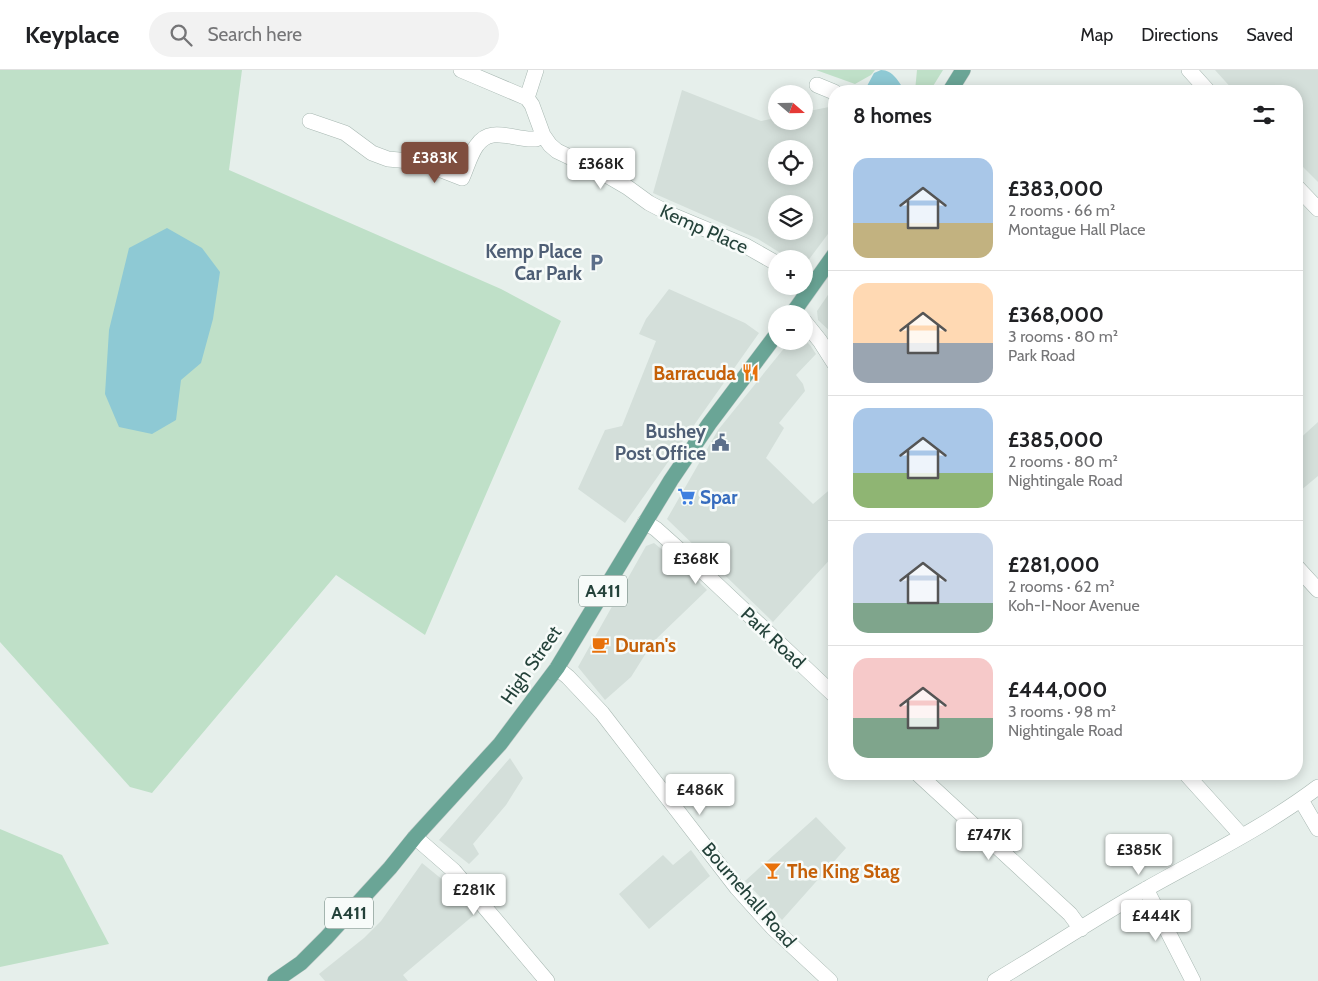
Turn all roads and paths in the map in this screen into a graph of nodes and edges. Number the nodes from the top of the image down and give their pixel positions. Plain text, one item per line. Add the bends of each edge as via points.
1 (461, 70) edge
2 (536, 70) edge
3 (963, 70) edge
4 (1189, 70) edge
5 (818, 85) dead end
6 (954, 85) edge
7 (1203, 85) edge
8 (828, 89) edge
9 (526, 98) junction
10 (310, 121) dead end
11 (543, 136) junction
12 (1303, 193) edge
13 (1318, 209) edge
14 (768, 258) edge
15 (828, 262) edge
16 (813, 278) edge
17 (813, 333) edge
18 (768, 346) edge
19 (828, 354) edge
20 (645, 522) junction
21 (1303, 574) edge
22 (1318, 590) edge
23 (557, 668) junction
24 (828, 689) edge
25 (925, 780) edge
26 (1191, 780) edge
27 (1318, 787) edge
28 (1301, 800) junction
29 (1318, 829) edge
30 (1242, 836) junction
31 (415, 837) junction
32 (1146, 889) junction
33 (1081, 929) junction
34 (275, 981) edge
35 (547, 981) edge
36 (830, 981) edge
37 (995, 981) edge
38 (1193, 981) edge

1 - 9 street
2 - 9 street
3 - 6 main road
4 - 7 street
5 - 8 street
9 - 11 street, Kemp Place via 532,105
10 - 11 street via 344,133 372,153 388,159 421,162 462,178 475,148 487,137 494,134 531,139
11 - 14 street, Kemp Place via 557,151 603,173 649,203
12 - 13 street
15 - 16 main road
17 - 19 street
18 - 20 main road, High Street / A411 via 709,424
20 - 23 main road, High Street / A411
20 - 24 street, Park Road via 694,563
21 - 22 street
23 - 31 main road, High Street / A411 via 500,744
23 - 36 street, Bournehall Road via 602,713 737,888 773,928
25 - 33 street via 1070,914
26 - 30 street
27 - 28 street
28 - 29 street
28 - 30 street
30 - 32 street
31 - 34 main road, High Street / A411 via 326,938 301,963
31 - 35 street via 454,870
32 - 33 street
32 - 38 street
33 - 37 street

